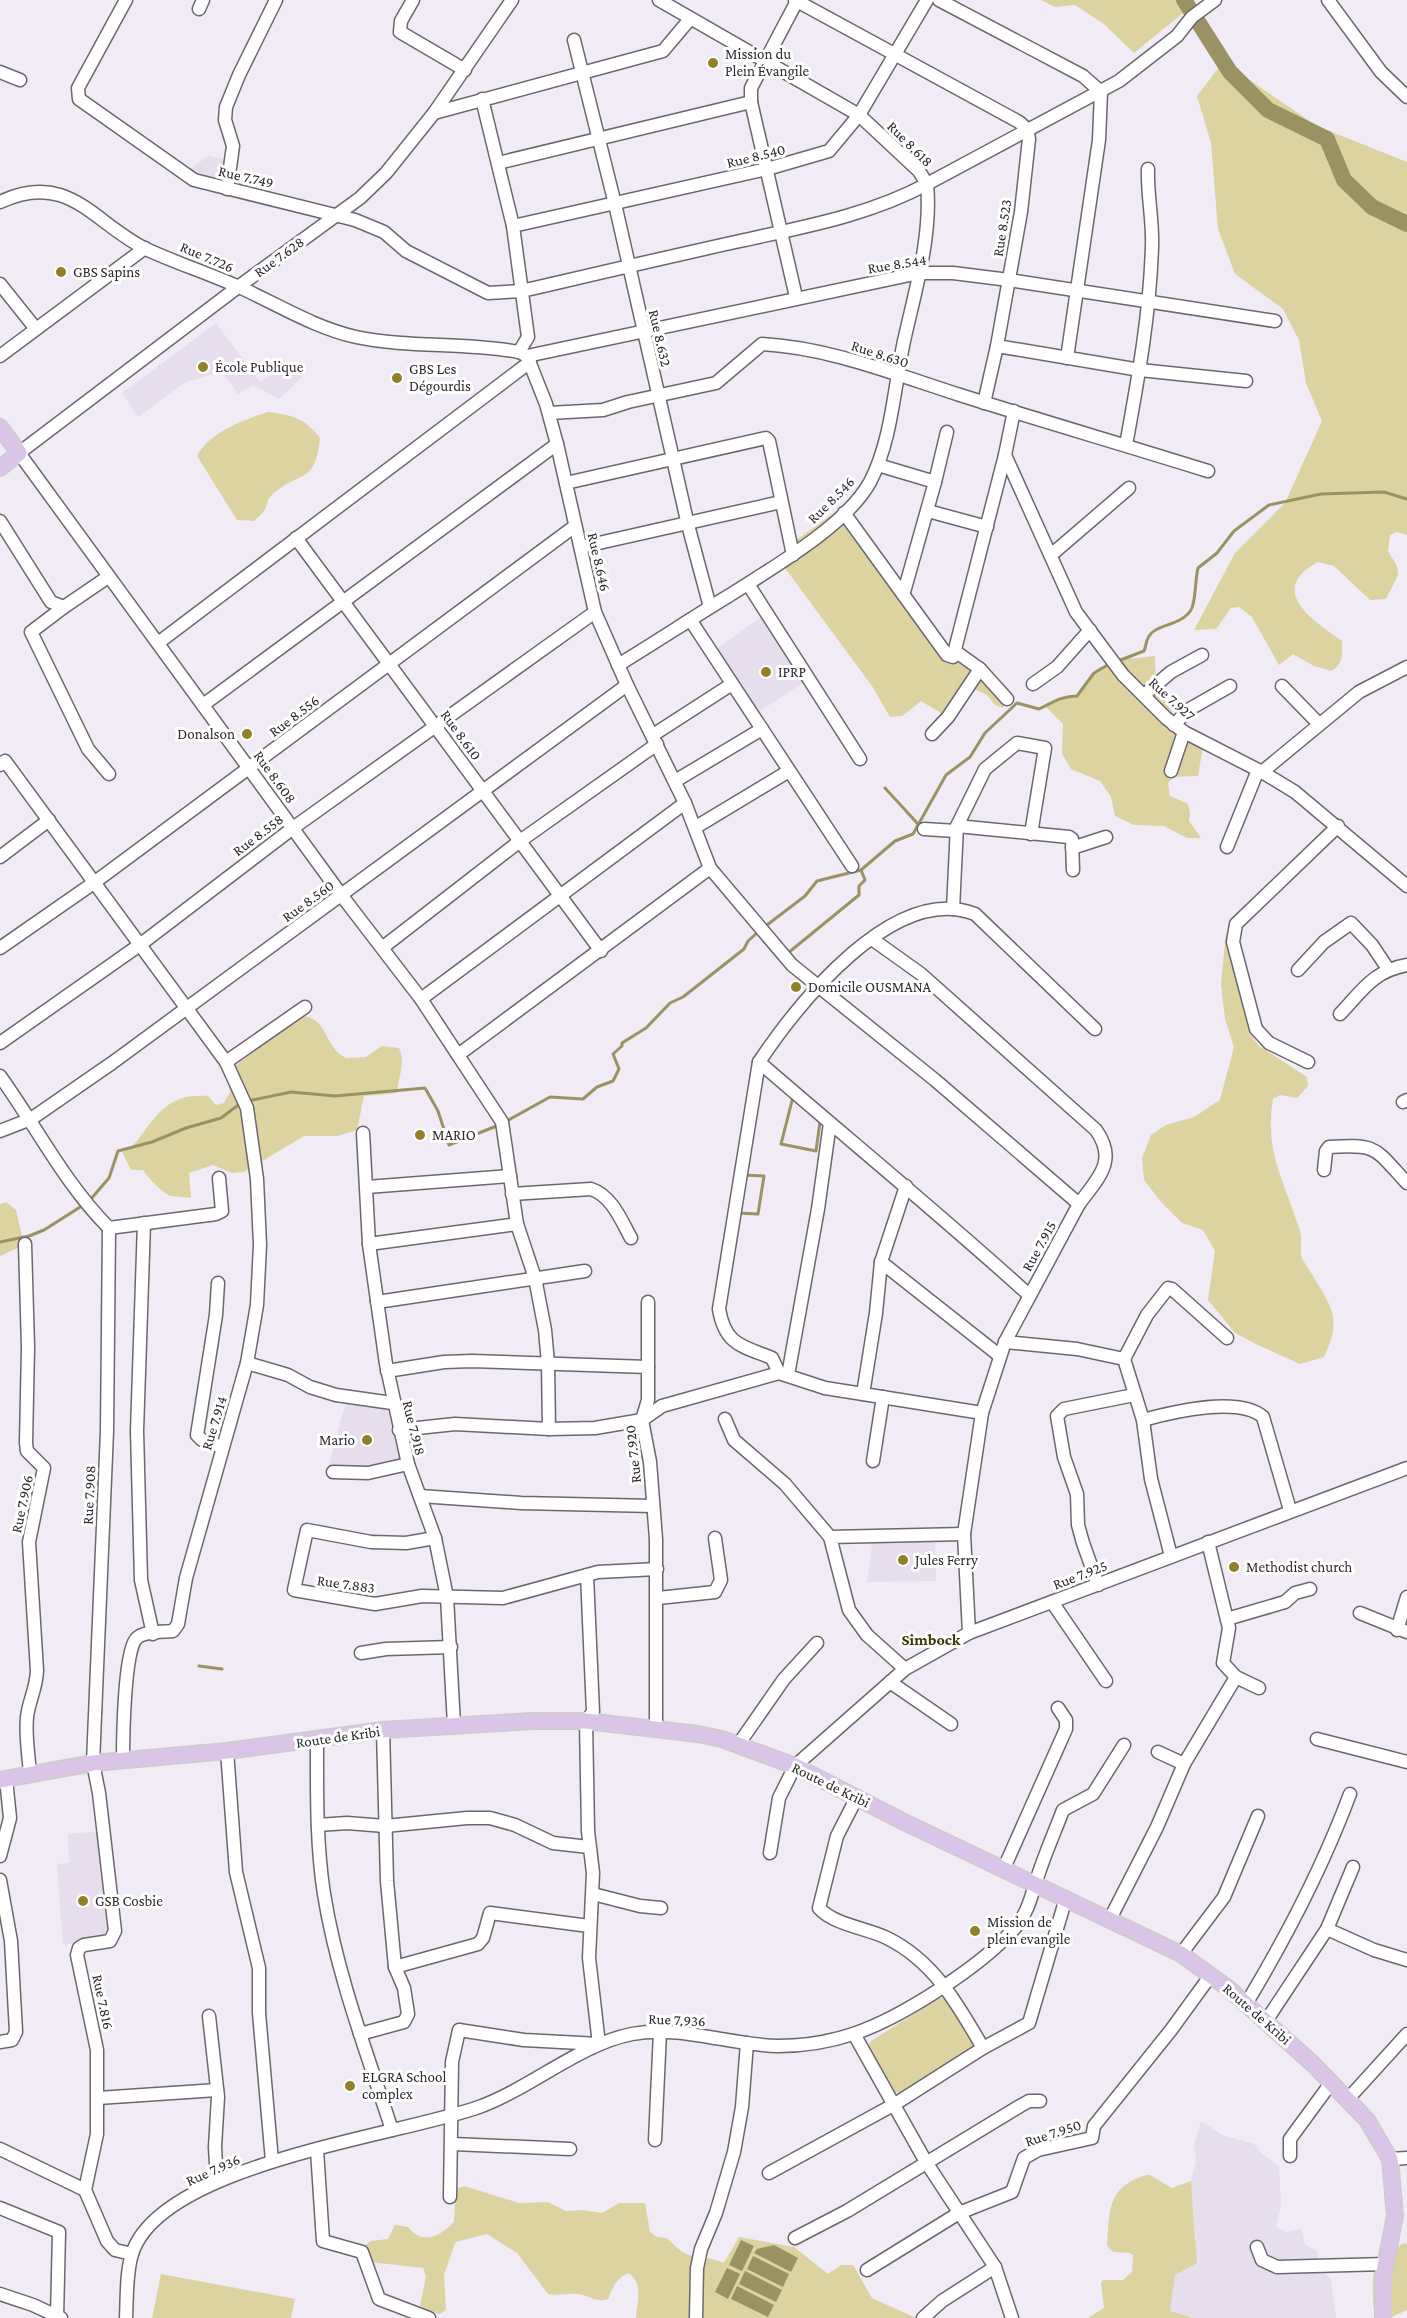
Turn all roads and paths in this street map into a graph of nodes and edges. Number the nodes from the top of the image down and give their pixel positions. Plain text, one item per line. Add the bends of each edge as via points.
1 (126, 0) edge
2 (276, 0) edge
3 (413, 0) edge
4 (512, 0) edge
5 (659, 0) edge
6 (927, 0) edge
7 (939, 0) edge
8 (1215, 0) edge
9 (1328, 0) edge
10 (796, 1) edge
11 (690, 19) junction
12 (574, 40) dead end
13 (896, 54) junction
14 (765, 60) junction
15 (465, 70) junction
16 (0, 72) edge
17 (582, 75) junction
18 (20, 80) dead end
19 (1101, 92) junction
20 (1405, 94) edge
21 (482, 99) junction
22 (751, 102) junction
23 (434, 113) junction
24 (859, 115) junction
25 (1027, 129) junction
26 (600, 139) junction
27 (498, 163) junction
28 (767, 169) junction
29 (1148, 169) dead end
30 (927, 184) junction
31 (227, 189) junction
32 (0, 202) edge
33 (615, 204) junction
34 (338, 215) junction
35 (513, 226) junction
36 (783, 231) junction
37 (144, 248) junction
38 (630, 266) junction
39 (919, 273) junction
40 (1010, 280) junction
41 (0, 284) edge
42 (238, 287) junction
43 (522, 291) junction
44 (1077, 291) junction
45 (796, 297) junction
46 (1149, 302) junction
47 (1275, 321) dead end
48 (36, 329) junction
49 (642, 331) junction
50 (997, 346) junction
51 (0, 356) edge
52 (525, 356) junction
53 (1067, 358) junction
54 (1140, 370) junction
55 (897, 375) junction
56 (1246, 381) dead end
57 (658, 396) junction
58 (984, 403) junction
59 (1014, 411) junction
60 (549, 413) junction
61 (0, 427) edge
62 (947, 432) dead end
63 (557, 444) junction
64 (1126, 446) junction
65 (19, 453) junction
66 (1005, 455) junction
67 (673, 458) junction
68 (878, 465) junction
69 (0, 468) edge
70 (1208, 471) dead end
71 (935, 482) junction
72 (566, 483) junction
73 (1129, 488) dead end
74 (781, 502) junction
75 (928, 511) junction
76 (844, 513) junction
77 (0, 522) edge
78 (688, 525) junction
79 (575, 526) junction
80 (987, 527) junction
81 (296, 538) junction
82 (580, 547) junction
83 (793, 555) junction
84 (1052, 555) junction
85 (108, 577) junction
86 (748, 584) junction
87 (904, 592) junction
88 (343, 603) junction
89 (64, 607) junction
90 (710, 607) junction
91 (595, 612) junction
92 (691, 621) junction
93 (1090, 630) junction
94 (158, 643) junction
95 (955, 651) junction
96 (1203, 655) dead end
97 (389, 664) junction
98 (618, 665) junction
99 (1407, 667) edge
100 (980, 669) junction
101 (732, 684) junction
102 (1033, 684) dead end
103 (627, 685) junction
104 (1230, 686) dead end
105 (1282, 686) dead end
106 (1144, 695) junction
107 (1007, 699) dead end
108 (203, 705) junction
109 (1319, 724) junction
110 (436, 726) junction
111 (762, 729) junction
112 (1179, 729) junction
113 (932, 734) dead end
114 (655, 739) junction
115 (860, 759) dead end
116 (0, 765) edge
117 (250, 768) junction
118 (789, 771) junction
119 (1171, 771) dead end
120 (1260, 771) junction
121 (109, 774) dead end
122 (675, 781) junction
123 (483, 791) junction
124 (685, 803) junction
125 (49, 820) junction
126 (1338, 826) junction
127 (696, 827) junction
128 (293, 828) junction
129 (924, 829) dead end
130 (957, 829) junction
131 (1031, 834) junction
132 (1106, 837) dead end
133 (520, 842) junction
134 (1227, 847) dead end
135 (1072, 849) junction
136 (0, 857) edge
137 (852, 866) dead end
138 (710, 868) junction
139 (1073, 870) dead end
140 (95, 882) junction
141 (1407, 886) edge
142 (342, 896) junction
143 (560, 896) junction
144 (953, 909) junction
145 (872, 939) junction
146 (141, 944) junction
147 (0, 948) edge
148 (382, 948) junction
149 (601, 951) junction
150 (1407, 965) edge
151 (1388, 969) junction
152 (1298, 970) dead end
153 (818, 985) junction
154 (421, 999) junction
155 (187, 1006) junction
156 (305, 1007) dead end
157 (1340, 1014) dead end
158 (1095, 1029) dead end
159 (0, 1043) edge
160 (458, 1054) junction
161 (226, 1062) junction
162 (759, 1062) junction
163 (1308, 1062) dead end
164 (0, 1076) edge
165 (31, 1119) junction
166 (830, 1123) junction
167 (0, 1131) edge
168 (363, 1133) dead end
169 (1324, 1170) dead end
170 (510, 1176) junction
171 (219, 1178) dead end
172 (1407, 1183) edge
173 (906, 1186) junction
174 (367, 1187) junction
175 (512, 1194) junction
176 (1079, 1204) junction
177 (144, 1223) junction
178 (516, 1224) junction
179 (109, 1228) junction
180 (631, 1238) dead end
181 (25, 1244) dead end
182 (369, 1244) junction
183 (881, 1262) junction
184 (585, 1271) dead end
185 (535, 1278) junction
186 (218, 1283) dead end
187 (1029, 1295) junction
188 (377, 1302) junction
189 (648, 1302) dead end
190 (1227, 1338) dead end
191 (1005, 1342) junction
192 (1000, 1356) junction
193 (1124, 1359) junction
194 (247, 1363) junction
195 (548, 1363) junction
196 (648, 1367) junction
197 (387, 1371) junction
198 (784, 1374) junction
199 (863, 1394) junction
200 (1134, 1395) junction
201 (883, 1397) junction
202 (392, 1403) junction
203 (982, 1413) junction
204 (725, 1419) dead end
205 (642, 1420) junction
206 (1143, 1420) junction
207 (549, 1429) junction
208 (399, 1430) junction
209 (222, 1447) junction
210 (873, 1461) dead end
211 (408, 1464) junction
212 (1407, 1468) edge
213 (333, 1472) dead end
214 (420, 1496) junction
215 (653, 1506) junction
216 (1290, 1510) junction
217 (964, 1534) junction
218 (830, 1537) junction
219 (435, 1538) junction
220 (715, 1538) dead end
221 (1208, 1542) junction
222 (1171, 1556) junction
223 (657, 1569) junction
224 (587, 1575) junction
225 (1098, 1584) junction
226 (1310, 1589) dead end
227 (447, 1597) junction
228 (658, 1598) junction
229 (1407, 1598) edge
230 (1052, 1602) junction
231 (1360, 1613) dead end
232 (1227, 1619) junction
233 (1402, 1631) edge
234 (969, 1633) junction
235 (153, 1634) junction
236 (816, 1643) dead end
237 (451, 1647) junction
238 (361, 1653) dead end
239 (905, 1669) junction
240 (1236, 1677) junction
241 (1106, 1681) dead end
242 (890, 1682) junction
243 (1260, 1688) dead end
244 (1058, 1708) dead end
245 (586, 1721) junction
246 (951, 1724) dead end
247 (454, 1725) junction
248 (656, 1728) junction
249 (383, 1730) junction
250 (1317, 1738) dead end
251 (317, 1740) junction
252 (738, 1744) junction
253 (1124, 1745) dead end
254 (227, 1751) junction
255 (1158, 1752) dead end
256 (123, 1761) junction
257 (1407, 1762) edge
258 (93, 1763) junction
259 (1184, 1764) junction
260 (795, 1766) junction
261 (30, 1776) junction
262 (3, 1779) edge
263 (1350, 1794) dead end
264 (857, 1797) junction
265 (1258, 1816) dead end
266 (318, 1824) junction
267 (385, 1826) junction
268 (589, 1847) junction
269 (770, 1853) dead end
270 (0, 1856) edge
271 (1353, 1867) dead end
272 (1004, 1868) junction
273 (0, 1880) edge
274 (1035, 1883) junction
275 (593, 1894) junction
276 (1066, 1898) junction
277 (661, 1908) dead end
278 (1110, 1919) junction
279 (590, 1926) junction
280 (1327, 1929) junction
281 (1181, 1954) junction
282 (1407, 1960) edge
283 (395, 1967) junction
284 (1211, 1975) junction
285 (945, 1984) junction
286 (1246, 2004) junction
287 (209, 2016) dead end
288 (1266, 2021) junction
289 (660, 2032) junction
290 (360, 2034) junction
291 (854, 2034) junction
292 (1407, 2034) edge
293 (0, 2042) edge
294 (747, 2043) junction
295 (599, 2044) junction
296 (983, 2048) junction
297 (1331, 2083) junction
298 (217, 2090) junction
299 (98, 2098) junction
300 (1348, 2099) junction
301 (1040, 2101) dead end
302 (895, 2104) junction
303 (450, 2116) junction
304 (392, 2130) junction
305 (655, 2140) dead end
306 (453, 2144) junction
307 (0, 2149) edge
308 (570, 2149) dead end
309 (317, 2151) junction
310 (1290, 2156) dead end
311 (1407, 2158) edge
312 (1390, 2159) junction
313 (272, 2161) junction
314 (926, 2162) junction
315 (769, 2173) dead end
316 (217, 2181) junction
317 (86, 2190) junction
318 (450, 2197) dead end
319 (0, 2208) edge
320 (959, 2213) junction
321 (795, 2238) dead end
322 (1257, 2247) dead end
323 (132, 2254) junction
324 (1386, 2264) junction
325 (995, 2267) junction
326 (867, 2270) dead end
327 (0, 2295) edge
328 (59, 2317) edge
329 (126, 2318) edge
330 (429, 2318) edge
331 (696, 2318) edge
332 (923, 2318) edge
333 (1012, 2318) edge
334 (1383, 2318) edge

1 - 31 street, Rue 7.749 via 78,88 79,99 184,174
2 - 31 street via 226,106 225,120 233,146
3 - 15 street via 401,21 400,32
4 - 15 street, Rue 7.628
5 - 11 street, Rue 8.618
6 - 13 street, Rue 8.540
7 - 19 street via 1083,76
8 - 19 street, Rue 8.618 via 1143,64
9 - 20 street via 1381,72
10 - 13 street
10 - 14 street
11 - 14 street, Rue 8.618
11 - 17 street via 663,51
12 - 17 street, Rue 8.632
13 - 24 street, Rue 8.540
13 - 25 street
14 - 22 street via 751,88
14 - 24 street, Rue 8.618
15 - 23 street, Rue 7.628
16 - 18 street
17 - 21 street
17 - 26 street, Rue 8.632
19 - 25 street, Rue 8.618
19 - 44 street via 1099,140
21 - 23 street
21 - 27 street
22 - 26 street
22 - 28 street
23 - 34 street, Rue 7.628 via 386,173
24 - 28 street, Rue 8.540 via 829,151
24 - 30 street, Rue 8.618 via 919,171
25 - 30 street, Rue 8.618
25 - 40 street, Rue 8.523 via 1026,170
26 - 27 street
26 - 33 street, Rue 8.632
27 - 35 street
28 - 33 street, Rue 8.540
28 - 36 street
29 - 46 street via 1152,232
30 - 36 street, Rue 7.749 via 861,212
30 - 39 street, Rue 8.546 via 929,200
31 - 34 street, Rue 7.749
32 - 37 street, Rue 7.726 via 14,195 54,193 85,207
33 - 35 street, Rue 8.540
33 - 38 street, Rue 8.632
34 - 42 street, Rue 7.628
34 - 43 street, Rue 7.749 via 384,232 406,251 488,293
35 - 43 street
36 - 38 street, Rue 7.749
36 - 45 street
37 - 42 street, Rue 7.726
37 - 48 street
38 - 43 street, Rue 7.749
38 - 49 street, Rue 8.632
39 - 40 street, Rue 8.544
39 - 45 street, Rue 8.544
39 - 55 street, Rue 8.546
40 - 44 street, Rue 8.544
40 - 50 street, Rue 8.523
41 - 48 street
42 - 52 street, Rue 7.726 via 357,337
42 - 65 street, Rue 7.628
43 - 52 street via 528,337
44 - 46 street, Rue 8.544
44 - 53 street
45 - 49 street, Rue 8.544
46 - 47 street, Rue 8.544
46 - 54 street
48 - 51 street
49 - 52 street, Rue 8.544
49 - 57 street, Rue 8.632
50 - 53 street
50 - 58 street, Rue 8.523
52 - 60 street, Rue 8.646
52 - 81 street
53 - 54 street
54 - 56 street
54 - 64 street
55 - 57 street, Rue 8.630 via 816,350 762,344 716,384
55 - 58 street, Rue 8.630
55 - 68 street, Rue 8.546
57 - 60 street, Rue 8.630 via 603,410
57 - 67 street, Rue 8.632
58 - 59 street, Rue 8.630
59 - 64 street, Rue 8.630
59 - 66 street
60 - 63 street, Rue 8.646
61 - 65 main road
62 - 71 street
63 - 72 street, Rue 8.646
63 - 88 street
64 - 70 street, Rue 8.630
65 - 69 main road, Rue 7.628
65 - 85 street, Rue 8.608
66 - 80 street
66 - 84 street, Rue 7.927
67 - 72 street
67 - 74 street via 766,438
67 - 78 street, Rue 8.632
68 - 71 street
68 - 76 street, Rue 8.546 via 868,485
71 - 75 street
72 - 79 street, Rue 8.646
73 - 84 street
74 - 78 street
74 - 83 street
75 - 80 street
75 - 87 street
76 - 83 street, Rue 8.546
76 - 87 street
77 - 89 street via 51,602
78 - 82 street
78 - 90 street, Rue 8.632
79 - 82 street, Rue 8.646
79 - 97 street, Rue 8.556
80 - 95 street
81 - 88 street, Rue 8.610
81 - 94 street
82 - 91 street, Rue 8.646
83 - 86 street, Rue 8.546
84 - 93 street, Rue 7.927 via 1076,612
85 - 89 street
85 - 94 street, Rue 8.608
86 - 90 street, Rue 8.546
86 - 115 street
87 - 95 street via 947,655 953,657
88 - 97 street, Rue 8.610
88 - 108 street
89 - 121 street via 31,632 88,749
90 - 92 street, Rue 8.546
91 - 98 street, Rue 8.646
91 - 110 street, Rue 8.558
92 - 98 street, Rue 8.546
92 - 101 street
93 - 102 street via 1057,667
93 - 106 street, Rue 7.927 via 1107,656
94 - 108 street, Rue 8.608
95 - 100 street
96 - 106 street via 1171,672
97 - 110 street, Rue 8.610
97 - 117 street, Rue 8.556
98 - 103 street, Rue 8.646
99 - 109 street via 1359,692
100 - 107 street
100 - 113 street
101 - 111 street
101 - 114 street
103 - 114 street, Rue 8.646
103 - 123 street, Rue 8.560
104 - 112 street via 1188,710
105 - 109 street
106 - 112 street, Rue 7.927
108 - 117 street, Rue 8.608
109 - 120 street
110 - 123 street, Rue 8.610
110 - 128 street, Rue 8.558
111 - 118 street
111 - 122 street
112 - 119 street
112 - 120 street, Rue 7.927
114 - 122 street, Rue 8.646
114 - 133 street
116 - 125 street, Rue 7.914 via 5,761
117 - 128 street, Rue 8.608
117 - 140 street, Rue 8.556
118 - 127 street
118 - 137 street
120 - 126 street, Rue 7.927
120 - 134 street
122 - 124 street, Rue 8.646
123 - 133 street, Rue 8.610
123 - 142 street, Rue 8.560
124 - 127 street, Rue 8.646
124 - 143 street
125 - 136 street
125 - 140 street, Rue 7.914
126 - 141 street, Rue 7.927
126 - 163 street via 1236,924 1233,933 1256,1029 1269,1042
127 - 138 street, Rue 8.646
128 - 142 street, Rue 8.608
128 - 146 street, Rue 8.558
129 - 130 street
130 - 131 street
130 - 131 street via 986,769 1017,743 1046,748
130 - 144 street
131 - 135 street via 1069,837
132 - 135 street
133 - 143 street, Rue 8.610
133 - 148 street
135 - 139 street
138 - 149 street
138 - 153 street, Rue 8.646 via 787,960
140 - 146 street, Rue 7.914
140 - 147 street, Rue 8.556
142 - 148 street, Rue 8.608
142 - 155 street, Rue 8.560
143 - 149 street, Rue 8.610
143 - 154 street
144 - 145 street via 915,915 889,926
144 - 158 street via 975,914
145 - 153 street
145 - 176 street, Rue 7.915 via 921,974 1096,1130 1105,1142 1106,1162
146 - 155 street, Rue 7.914
146 - 159 street, Rue 8.558
148 - 154 street, Rue 8.608
149 - 160 street
150 - 151 street
151 - 152 street via 1351,923 1324,942
151 - 157 street via 1374,978
153 - 162 street
153 - 176 street
154 - 160 street, Rue 8.608
155 - 161 street, Rue 7.914
155 - 165 street, Rue 8.560
156 - 161 street
160 - 170 street, Rue 8.608 via 503,1124
161 - 194 street, Rue 7.914 via 247,1108 256,1179 259,1274
162 - 166 street
162 - 198 street via 719,1309 729,1338 772,1358
164 - 165 street
165 - 167 street, Rue 8.560
165 - 179 street via 84,1203
166 - 173 street
166 - 198 street
168 - 174 street, Rue 7.918
169 - 172 street via 1329,1147 1368,1147
170 - 174 street
170 - 175 street
171 - 177 street via 222,1211
173 - 183 street
173 - 187 street
174 - 182 street, Rue 7.918
175 - 178 street
175 - 180 street via 598,1191 612,1205
176 - 187 street, Rue 7.915
177 - 179 street
177 - 235 street via 137,1431 141,1580
178 - 182 street
178 - 185 street
179 - 258 street, Rue 7.908 via 107,1431
181 - 261 street, Rue 7.906 via 26,1443 27,1451 40,1462 44,1474 29,1542 37,1671 36,1691 27,1720
182 - 188 street, Rue 7.918
183 - 192 street
183 - 199 street
184 - 185 street
185 - 188 street
185 - 195 street
186 - 209 street via 197,1435
187 - 191 street, Rue 7.915
188 - 197 street, Rue 7.918
189 - 196 street, Rue 7.920
190 - 193 street via 1185,1304 1172,1288 1164,1289
191 - 192 street, Rue 7.915
191 - 193 street via 1077,1349
192 - 203 street, Rue 7.915
193 - 200 street
194 - 202 street via 336,1395
194 - 209 street, Rue 7.914
195 - 196 street
195 - 197 street via 444,1362
195 - 207 street
196 - 205 street, Rue 7.920 via 648,1400
197 - 202 street, Rue 7.918
198 - 199 street via 825,1388
198 - 205 street via 662,1406
199 - 201 street
200 - 206 street
200 - 225 street via 1064,1409 1057,1416 1064,1457 1077,1494 1078,1525
201 - 203 street
201 - 210 street
202 - 208 street, Rue 7.918
203 - 217 street, Rue 7.915
204 - 218 street via 734,1440 785,1484
205 - 207 street via 595,1428
205 - 215 street, Rue 7.920
206 - 216 street via 1190,1410 1237,1407 1257,1412 1263,1417
206 - 222 street via 1151,1479
207 - 208 street via 455,1424
208 - 211 street, Rue 7.918
209 - 235 street, Rue 7.914 via 186,1578 178,1624 173,1631
211 - 213 street via 368,1473
211 - 214 street, Rue 7.918
212 - 216 street, Rue 7.925
214 - 215 street via 509,1503
214 - 219 street, Rue 7.918
215 - 223 street, Rue 7.920
216 - 221 street, Rue 7.925
217 - 218 street
217 - 234 street, Rue 7.915
218 - 239 street via 849,1610 867,1635
219 - 227 street, Rue 7.918
219 - 227 street, Rue 7.883 via 406,1543 371,1542 307,1530 292,1587 297,1593 375,1604 422,1596
220 - 228 street via 721,1580 715,1592
221 - 222 street, Rue 7.925
221 - 232 street
222 - 225 street, Rue 7.925
223 - 224 street, Rue 7.883
223 - 228 street, Rue 7.920
224 - 227 street, Rue 7.883 via 510,1598
224 - 245 street via 593,1712
225 - 230 street, Rue 7.925
226 - 232 street via 1295,1593 1285,1602
227 - 237 street, Rue 7.918
228 - 248 street, Rue 7.920
229 - 233 street
230 - 234 street, Rue 7.925
230 - 241 street
231 - 233 street
232 - 240 street via 1229,1635 1222,1663
234 - 239 street, Rue 7.925
235 - 256 street, Rue 7.914 via 133,1642 125,1690
236 - 252 street via 784,1678
237 - 238 street
237 - 247 street, Rue 7.918
239 - 242 street, Rue 7.925
240 - 243 street
240 - 259 street
242 - 246 street
242 - 260 street, Rue 7.925
244 - 272 street via 1066,1720 1066,1729
245 - 247 main road, Route de Kribi
245 - 248 main road, Route de Kribi
245 - 268 street
247 - 249 main road, Route de Kribi
248 - 252 main road, Route de Kribi
249 - 251 main road, Route de Kribi
249 - 267 street
250 - 257 street
251 - 254 main road, Route de Kribi
251 - 266 street
252 - 260 main road, Route de Kribi
253 - 274 street, Rue 7.936 via 1093,1794 1063,1810
254 - 256 main road, Route de Kribi
254 - 313 street via 236,1872 257,1947
255 - 259 street
256 - 258 main road, Route de Kribi
258 - 261 main road, Route de Kribi
258 - 299 street, Rue 7.816 via 115,1931 110,1941 84,1945 77,1955 97,2050
259 - 278 street
260 - 264 main road, Route de Kribi
260 - 269 street via 779,1798
261 - 262 main road, Route de Kribi
262 - 270 street via 10,1818
263 - 286 street via 1302,1907
264 - 272 main road, Route de Kribi
264 - 285 street via 837,1836 819,1908 827,1915 896,1943
265 - 281 street via 1224,1897
266 - 267 street
266 - 290 street via 325,1897
267 - 268 street via 490,1818 553,1843
267 - 283 street
268 - 275 street
271 - 280 street
272 - 274 main road, Route de Kribi
273 - 293 street via 11,1941 16,2032 12,2040
274 - 276 main road, Route de Kribi
274 - 285 street, Rue 7.936 via 1031,1902 1018,1924
275 - 277 street
275 - 279 street
276 - 278 main road, Route de Kribi
276 - 296 street via 1029,2023
278 - 281 main road, Route de Kribi
279 - 283 street via 490,1913 478,1944
279 - 295 street via 589,1958
280 - 282 street
280 - 288 street
281 - 284 main road, Route de Kribi
283 - 290 street via 404,1988 408,2020
284 - 286 main road, Route de Kribi
284 - 320 street, Rue 7.950 via 1094,2126 1092,2138 1038,2150 1024,2158 1012,2192
285 - 291 street, Rue 7.936
285 - 296 street
286 - 288 main road, Route de Kribi
287 - 298 street
288 - 297 main road, Route de Kribi
289 - 294 street, Rue 7.936
289 - 295 street, Rue 7.936 via 631,2034
289 - 305 street
290 - 304 street
291 - 294 street, Rue 7.936 via 800,2045
291 - 302 street
292 - 300 street
294 - 331 street via 734,2152 697,2268
295 - 303 street, Rue 7.936 via 521,2089
295 - 303 street via 524,2040 459,2030 452,2062
296 - 302 street
297 - 300 main road, Route de Kribi
297 - 310 street via 1290,2139
298 - 299 street
298 - 316 street
299 - 317 street, Rue 7.816 via 97,2134
300 - 312 main road, Route de Kribi via 1367,2120
301 - 314 street via 1029,2101
302 - 314 street
302 - 315 street
303 - 304 street, Rue 7.936
303 - 306 street
304 - 309 street, Rue 7.936
306 - 308 street
306 - 318 street
307 - 317 street
309 - 313 street, Rue 7.936
309 - 330 street via 323,2241 362,2252 379,2299
311 - 312 street
312 - 324 main road, Route de Kribi via 1395,2216
313 - 316 street, Rue 7.936
314 - 320 street
314 - 321 street
316 - 323 street, Rue 7.936 via 168,2207 141,2236
317 - 323 street via 107,2241 116,2250
319 - 328 street via 59,2232
320 - 325 street
320 - 326 street, Rue 7.950
322 - 324 street via 1262,2260 1276,2267
323 - 329 street, Rue 7.936
324 - 334 main road, Route de Kribi
325 - 332 street
325 - 333 street
327 - 328 street

